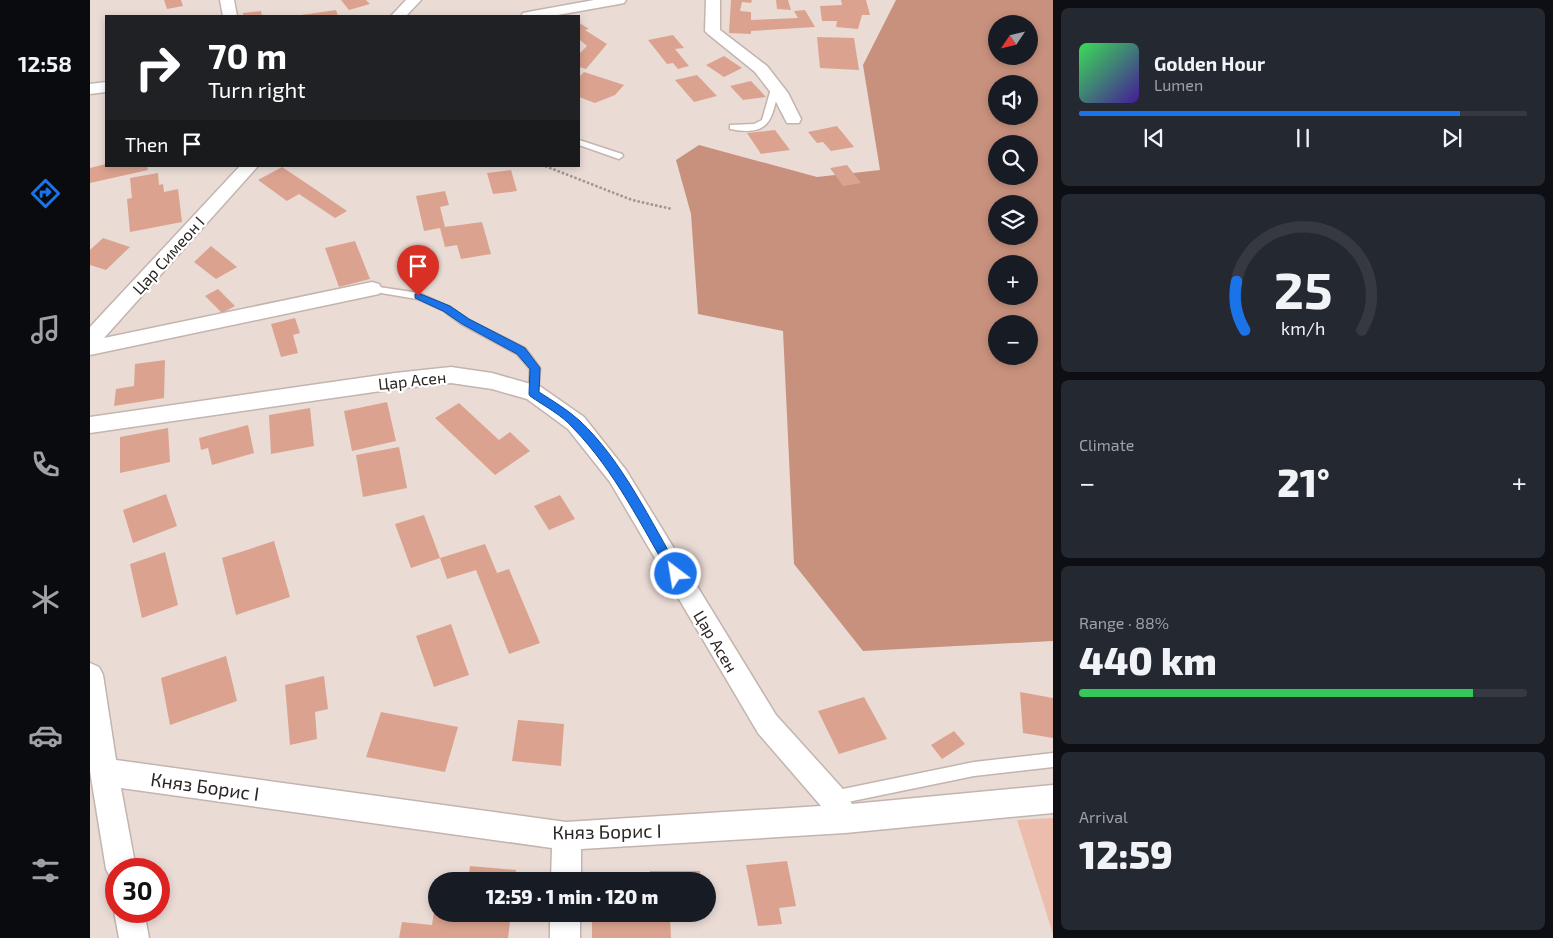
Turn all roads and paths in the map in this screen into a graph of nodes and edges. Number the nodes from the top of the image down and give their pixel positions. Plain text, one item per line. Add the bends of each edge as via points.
1 (228, 0) edge
2 (414, 0) edge
3 (619, 0) edge
4 (713, 0) edge
5 (230, 15) edge
6 (399, 15) edge
7 (534, 15) edge
8 (105, 87) edge
9 (775, 87) junction
10 (90, 89) edge
11 (793, 119) dead end
12 (733, 127) dead end
13 (580, 142) edge
14 (619, 156) dead end
15 (548, 167) edge
16 (243, 170) edge
17 (672, 209) dead end
18 (372, 289) joint
19 (90, 340) edge
20 (90, 348) edge
21 (534, 394) junction
22 (90, 426) edge
23 (90, 675) edge
24 (1053, 760) edge
25 (104, 772) junction
26 (1053, 799) edge
27 (838, 808) junction
28 (566, 836) junction
29 (119, 858) edge
30 (566, 872) edge
31 (566, 922) edge
32 (131, 923) edge
33 (134, 938) edge
34 (565, 938) edge

1 - 5 street
2 - 6 street
3 - 7 street
4 - 9 street via 713,31 761,69
8 - 10 street
9 - 11 street
9 - 12 lane via 767,121 762,126
13 - 14 lane
15 - 17 path via 632,200
16 - 19 street, Цар Симеон I
18 - 20 street
18 - 21 lane via 418,296 447,308 465,322 521,351 535,368
21 - 22 street, Цар Асен via 492,381 452,375
21 - 27 street, Цар Асен via 576,423 618,476 767,724
23 - 25 street
24 - 27 lane via 974,769
25 - 28 street, Княз Борис I
25 - 29 street
26 - 27 street, Княз Борис I
27 - 28 street, Княз Борис I
28 - 30 street
31 - 34 street
32 - 33 street

